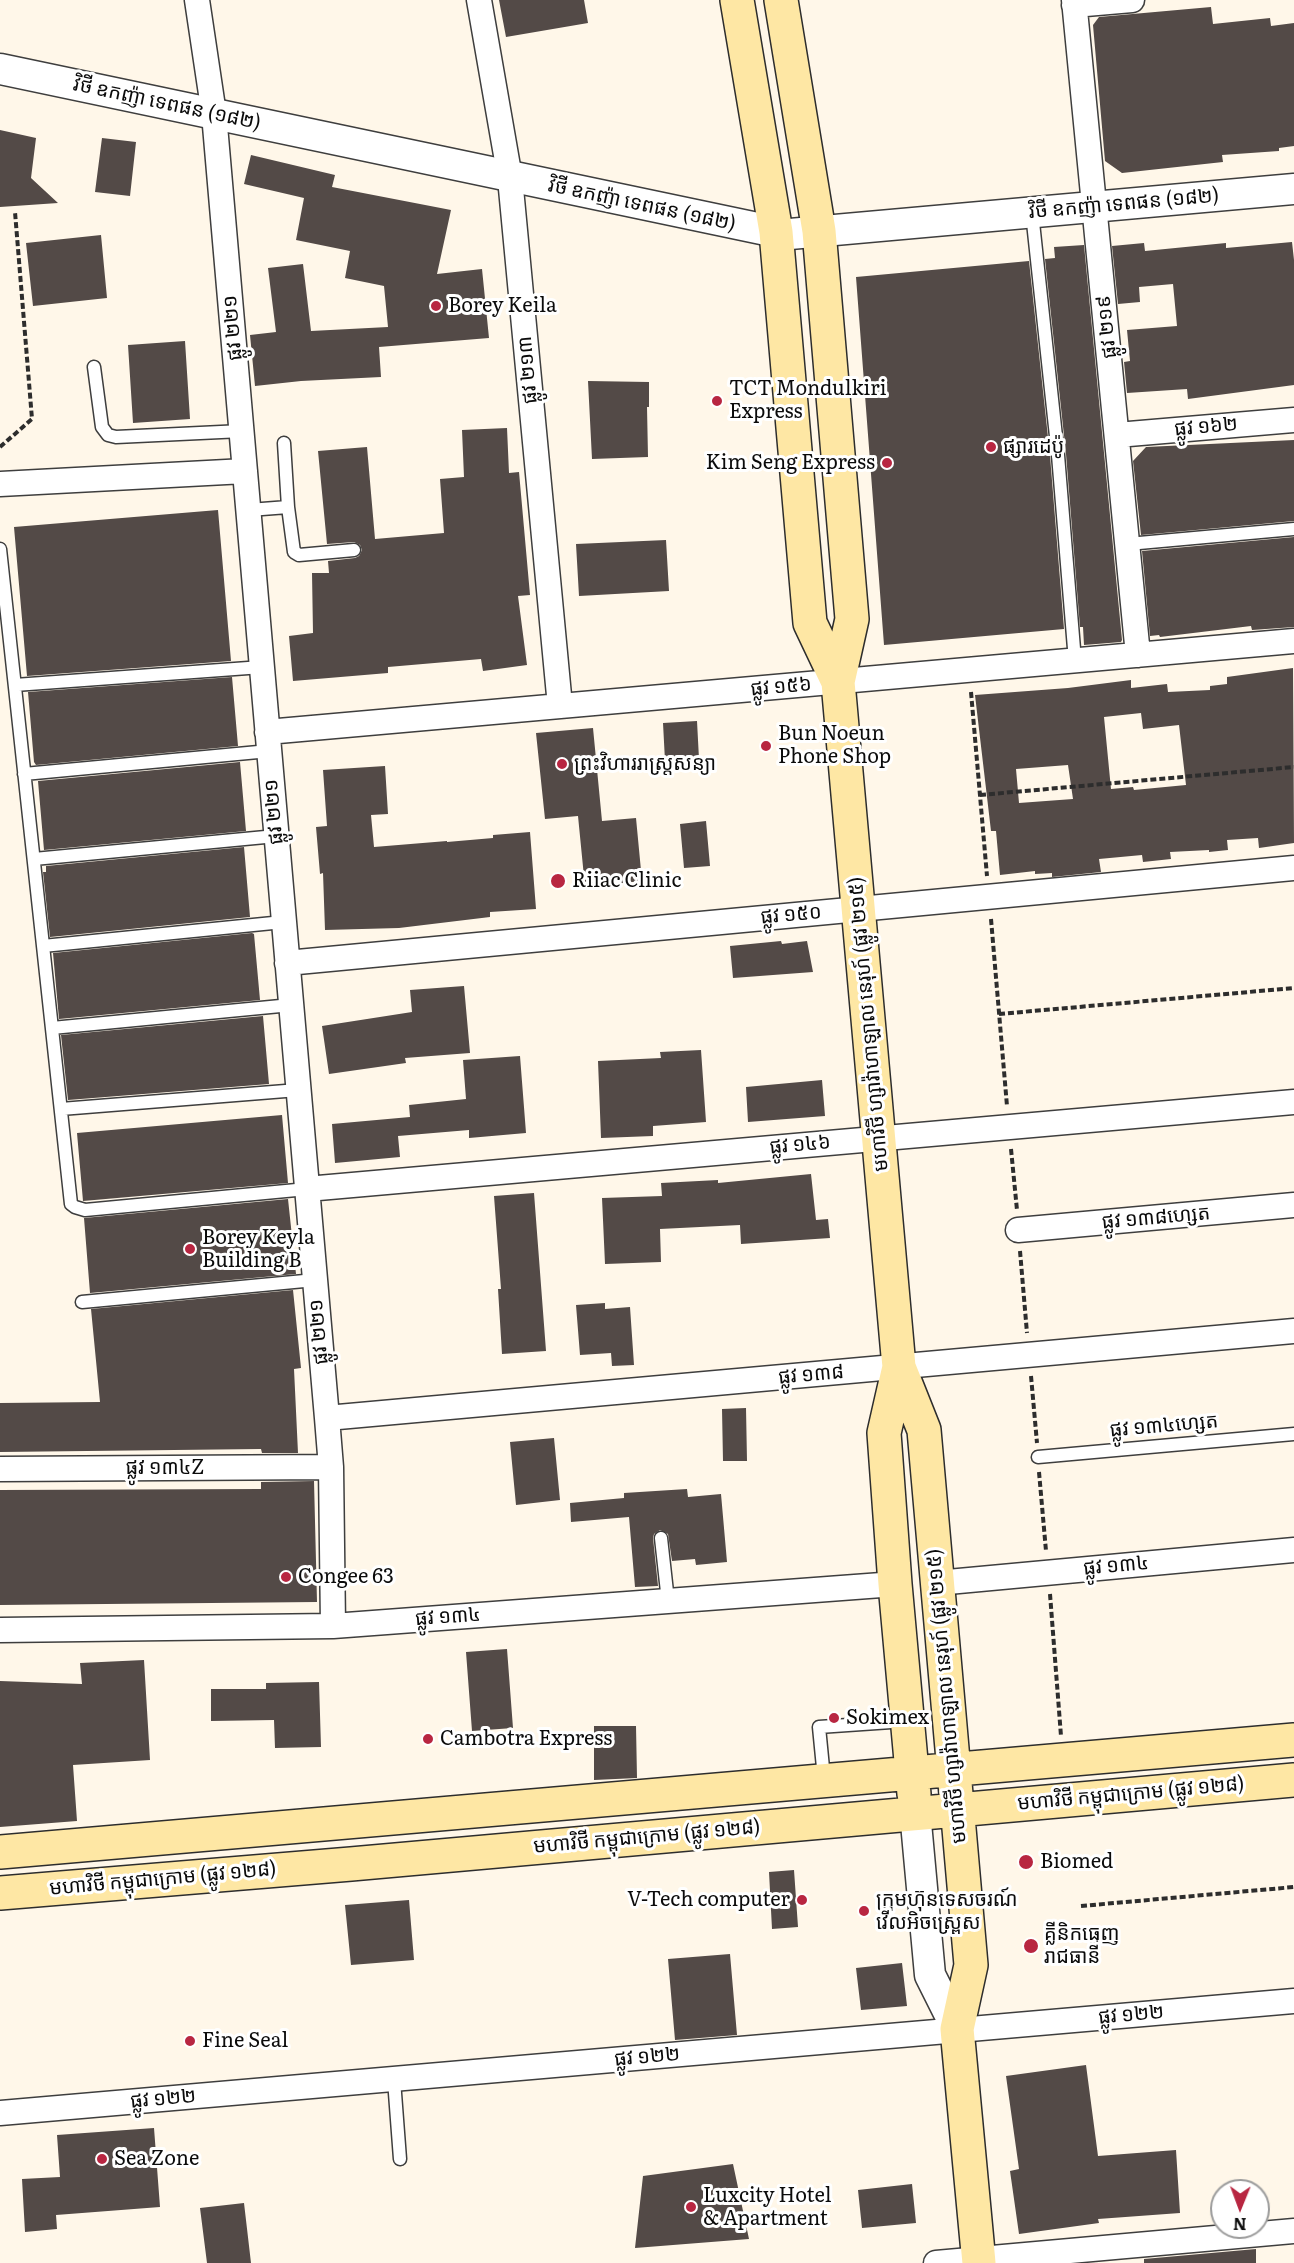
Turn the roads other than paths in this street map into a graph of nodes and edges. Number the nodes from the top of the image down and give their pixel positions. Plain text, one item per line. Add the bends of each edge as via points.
1 (197, 0) edge
2 (479, 0) edge
3 (737, 0) edge
4 (781, 0) edge
5 (1132, 0) edge
6 (1074, 3) edge
7 (0, 69) edge
8 (214, 114) junction
9 (510, 177) junction
10 (1294, 189) edge
11 (1095, 206) junction
12 (1032, 212) junction
13 (819, 231) junction
14 (776, 232) junction
15 (94, 367) dead end
16 (1294, 420) edge
17 (242, 431) junction
18 (1117, 435) junction
19 (284, 443) dead end
20 (245, 471) junction
21 (0, 484) edge
22 (288, 507) junction
23 (249, 510) junction
24 (1294, 530) edge
25 (1128, 544) junction
26 (0, 549) edge
27 (354, 550) dead end
28 (1294, 641) edge
29 (1138, 655) junction
30 (1075, 660) junction
31 (262, 667) junction
32 (838, 682) junction
33 (15, 684) junction
34 (560, 706) junction
35 (268, 742) junction
36 (24, 774) junction
37 (276, 836) junction
38 (34, 859) junction
39 (1294, 868) edge
40 (859, 908) junction
41 (283, 922) junction
42 (43, 946) junction
43 (287, 963) junction
44 (291, 1005) junction
45 (52, 1028) junction
46 (298, 1090) junction
47 (1294, 1102) edge
48 (61, 1109) junction
49 (879, 1138) junction
50 (307, 1189) junction
51 (1294, 1205) edge
52 (1018, 1230) dead end
53 (315, 1280) junction
54 (82, 1302) dead end
55 (1294, 1331) edge
56 (899, 1367) junction
57 (327, 1418) junction
58 (1294, 1434) edge
59 (1038, 1457) dead end
60 (331, 1467) junction
61 (0, 1469) edge
62 (661, 1538) dead end
63 (1294, 1550) edge
64 (937, 1582) junction
65 (895, 1584) junction
66 (668, 1601) junction
67 (333, 1626) junction
68 (0, 1630) edge
69 (908, 1721) junction
70 (1294, 1740) edge
71 (953, 1769) junction
72 (912, 1773) junction
73 (1294, 1780) edge
74 (824, 1781) junction
75 (956, 1809) junction
76 (915, 1812) junction
77 (346, 1822) junction
78 (0, 1852) edge
79 (351, 1864) junction
80 (0, 1893) edge
81 (1294, 2001) edge
82 (957, 2029) junction
83 (394, 2080) junction
84 (0, 2112) edge
85 (400, 2159) dead end
86 (1294, 2231) edge
87 (978, 2261) edge
88 (936, 2263) edge

1 - 8 street, ផ្លូវ ២២១
2 - 9 street, ផ្លូវ ២១៣
3 - 14 main road, មហាវិថី ហ្សាវ៉ាហាឡាល នេរុហ៍ (ផ្លូវ ២១៥)
4 - 13 main road, មហាវិថី ហ្សាវ៉ាហាឡាល នេរុហ៍ (ផ្លូវ ២១៥)
5 - 6 street
6 - 11 street, ផ្លូវ ២១៩
7 - 8 street, វិថី ឧកញ៉ា ទេពផន (១៨២)
8 - 9 street, វិថី ឧកញ៉ា ទេពផន (១៨២)
8 - 17 street, ផ្លូវ ២២១
9 - 14 street, វិថី ឧកញ៉ា ទេពផន (១៨២)
9 - 34 street, ផ្លូវ ២១៣
10 - 11 street, វិថី ឧកញ៉ា ទេពផន (១៨២)
11 - 12 street, វិថី ឧកញ៉ា ទេពផន (១៨២)
11 - 18 street, ផ្លូវ ២១៩
12 - 13 street, វិថី ឧកញ៉ា ទេពផន (១៨២)
12 - 30 lane
13 - 14 street, វិថី ឧកញ៉ា ទេពផន (១៨២)
13 - 32 main road, មហាវិថី ហ្សាវ៉ាហាឡាល នេរុហ៍ (ផ្លូវ ២១៥) via 852,619
14 - 32 main road, មហាវិថី ហ្សាវ៉ាហាឡាល នេរុហ៍ (ផ្លូវ ២១៥) via 810,623
15 - 17 lane via 102,427 108,435
16 - 18 street, ផ្លូវ ១៦២
17 - 20 street, ផ្លូវ ២២១
18 - 25 street, ផ្លូវ ២១៩
19 - 22 lane
20 - 21 street
20 - 23 street, ផ្លូវ ២២១
22 - 23 lane
22 - 27 lane via 294,552 299,555
23 - 31 street, ផ្លូវ ២២១
24 - 25 lane
25 - 29 street, ផ្លូវ ២១៩
26 - 33 lane
28 - 29 street, ផ្លូវ ១៥៦
29 - 30 street, ផ្លូវ ១៥៦
30 - 32 street, ផ្លូវ ១៥៦
31 - 33 lane
31 - 35 street, ផ្លូវ ២២១
32 - 34 street, ផ្លូវ ១៥៦
32 - 40 main road, មហាវិថី ហ្សាវ៉ាហាឡាល នេរុហ៍ (ផ្លូវ ២១៥)
33 - 36 lane
34 - 35 street, ផ្លូវ ១៥៦
35 - 36 lane
35 - 37 street, ផ្លូវ ២២១
36 - 38 lane
37 - 38 lane
37 - 41 street, ផ្លូវ ២២១
38 - 42 lane
39 - 40 street, ផ្លូវ ១៥០
40 - 43 street, ផ្លូវ ១៥០
40 - 49 main road, មហាវិថី ហ្សាវ៉ាហាឡាល នេរុហ៍ (ផ្លូវ ២១៥)
41 - 42 lane
41 - 43 street, ផ្លូវ ២២១
42 - 45 lane
43 - 44 street, ផ្លូវ ២២១
44 - 45 lane
44 - 46 street, ផ្លូវ ២២១
45 - 48 lane
46 - 48 lane
46 - 50 street, ផ្លូវ ២២១
47 - 49 street, ផ្លូវ ១៤៦
48 - 50 lane via 71,1204 75,1207 85,1210
49 - 50 street, ផ្លូវ ១៤៦
49 - 56 main road, មហាវិថី ហ្សាវ៉ាហាឡាល នេរុហ៍ (ផ្លូវ ២១៥)
50 - 53 street, ផ្លូវ ២២១
51 - 52 street, ផ្លូវ ១៣៨ហ្សេត
53 - 54 lane
53 - 57 street, ផ្លូវ ២២១
55 - 56 street, ផ្លូវ ១៣៨
56 - 57 street, ផ្លូវ ១៣៨
56 - 64 main road, មហាវិថី ហ្សាវ៉ាហាឡាល នេរុហ៍ (ផ្លូវ ២១៥) via 924,1430
56 - 65 main road, មហាវិថី ហ្សាវ៉ាហាឡាល នេរុហ៍ (ផ្លូវ ២១៥) via 884,1433
57 - 60 street, ផ្លូវ ២២១
58 - 59 lane, ផ្លូវ ១៣៤ហ្សេត
60 - 61 street, ផ្លូវ ១៣៤Z
60 - 67 street, ផ្លូវ ២២១
62 - 66 lane
63 - 64 street, ផ្លូវ ១៣៤
64 - 71 main road, មហាវិថី ហ្សាវ៉ាហាឡាល នេរុហ៍ (ផ្លូវ ២១៥)
65 - 66 street, ផ្លូវ ១៣៤
65 - 69 main road, មហាវិថី ហ្សាវ៉ាហាឡាល នេរុហ៍ (ផ្លូវ ២១៥)
66 - 67 street, ផ្លូវ ១៣៤
67 - 68 street, ផ្លូវ ១៣៤
69 - 72 main road, មហាវិថី ហ្សាវ៉ាហាឡាល នេរុហ៍ (ផ្លូវ ២១៥)
69 - 74 lane via 819,1727
70 - 71 main road, មហាវិថី កម្ពុជាក្រោម (ផ្លូវ ១២៨)
71 - 72 main road, មហាវិថី កម្ពុជាក្រោម (ផ្លូវ ១២៨)
71 - 75 main road, មហាវិថី ហ្សាវ៉ាហាឡាល នេរុហ៍ (ផ្លូវ ២១៥)
72 - 74 main road, មហាវិថី កម្ពុជាក្រោម (ផ្លូវ ១២៨)
72 - 76 main road, មហាវិថី ហ្សាវ៉ាហាឡាល នេរុហ៍ (ផ្លូវ ២១៥)
73 - 75 main road, មហាវិថី កម្ពុជាក្រោម (ផ្លូវ ១២៨)
74 - 77 main road, មហាវិថី កម្ពុជាក្រោម (ផ្លូវ ១២៨)
75 - 76 main road, មហាវិថី កម្ពុជាក្រោម (ផ្លូវ ១២៨)
75 - 82 main road, មហាវិថី ហ្សាវ៉ាហាឡាល នេរុហ៍ (ផ្លូវ ២១៥) via 971,1965
76 - 79 main road, មហាវិថី កម្ពុជាក្រោម (ផ្លូវ ១២៨)
76 - 82 street, មហាវិថី ហ្សាវ៉ាហាឡាល នេរុហ៍ (ផ្លូវ ២១៥) via 930,1975
77 - 78 main road, មហាវិថី កម្ពុជាក្រោម (ផ្លូវ ១២៨)
77 - 79 main road
79 - 80 main road, មហាវិថី កម្ពុជាក្រោម (ផ្លូវ ១២៨)
81 - 82 street, ផ្លូវ ១២២
82 - 83 street, ផ្លូវ ១២២
82 - 87 main road, មហាវិថី ហ្សាវ៉ាហាឡាល នេរុហ៍ (ផ្លូវ ២១៥)
83 - 84 street, ផ្លូវ ១២២
83 - 85 lane
86 - 87 street
87 - 88 street

